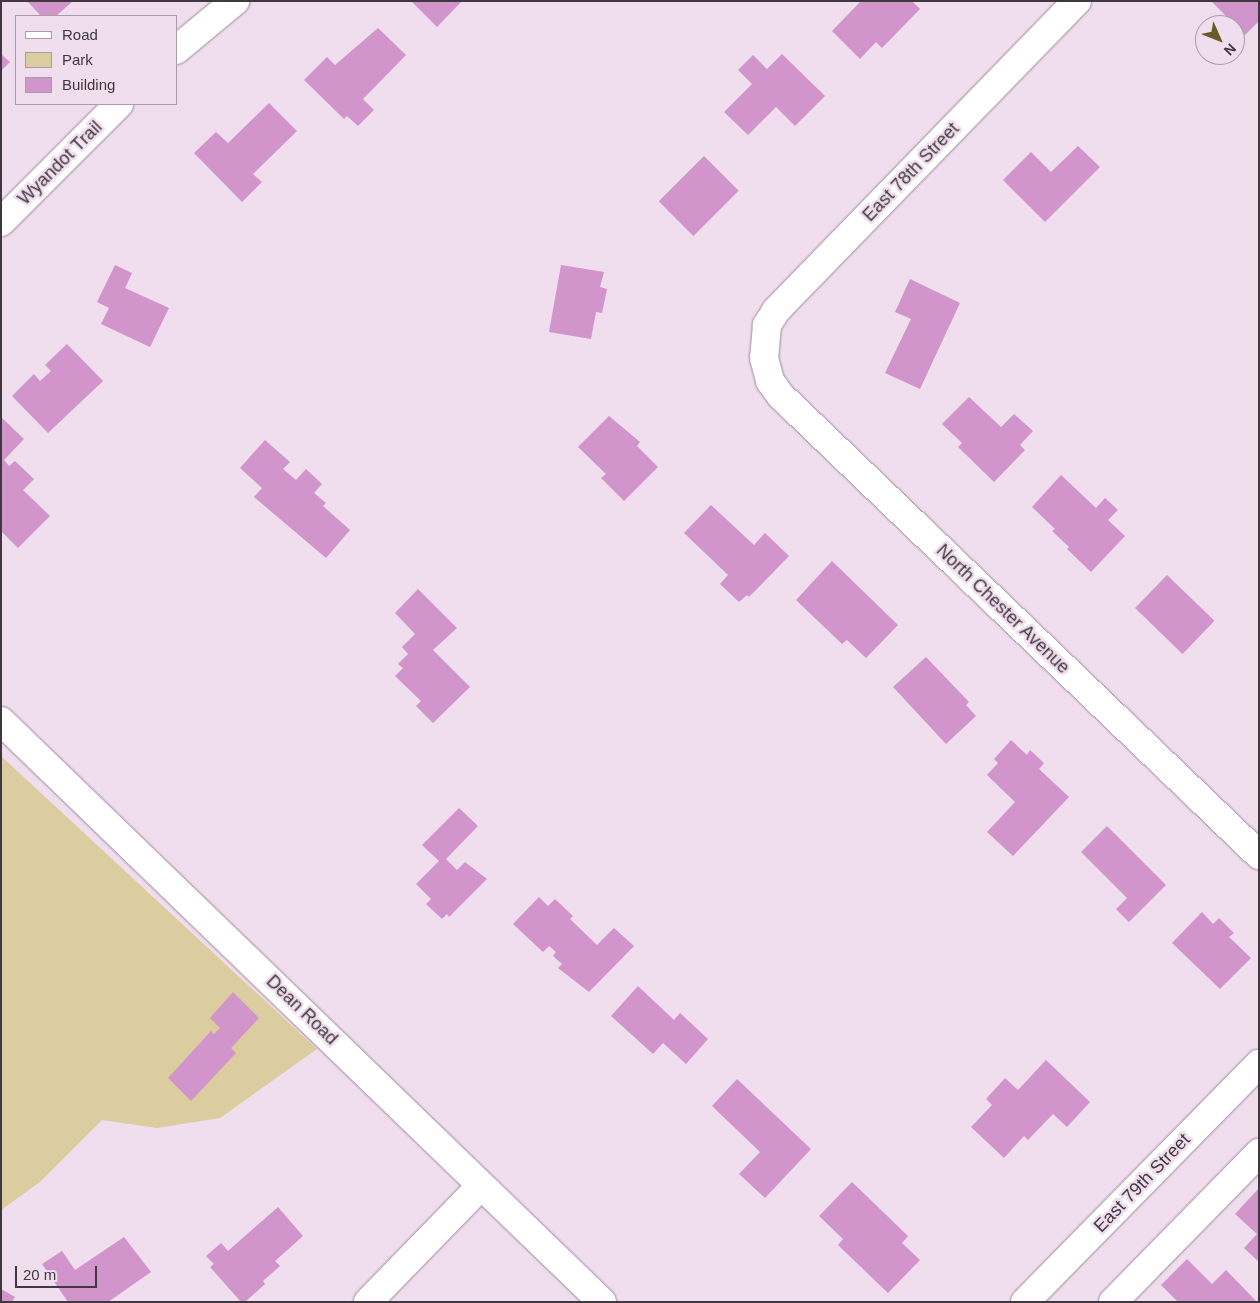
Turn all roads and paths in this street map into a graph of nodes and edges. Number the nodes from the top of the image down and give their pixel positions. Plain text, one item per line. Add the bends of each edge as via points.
1 (235, 1) edge
2 (1077, 1) edge
3 (178, 48) edge
4 (118, 105) edge
5 (1, 222) edge
6 (763, 353) joint
7 (1, 721) edge
8 (1259, 855) edge
9 (1259, 1064) edge
10 (1259, 1153) edge
11 (481, 1186) junction
12 (368, 1302) edge
13 (602, 1302) edge
14 (1026, 1302) edge
15 (1113, 1302) edge

1 - 3 street
2 - 6 street, East 78th Street via 776,311 767,325
4 - 5 street, Wyandot Trail
6 - 8 street, North Chester Avenue via 770,381 781,396
7 - 11 street, Dean Road
9 - 14 street, East 79th Street
10 - 15 street
11 - 12 street
11 - 13 street, Dean Road

